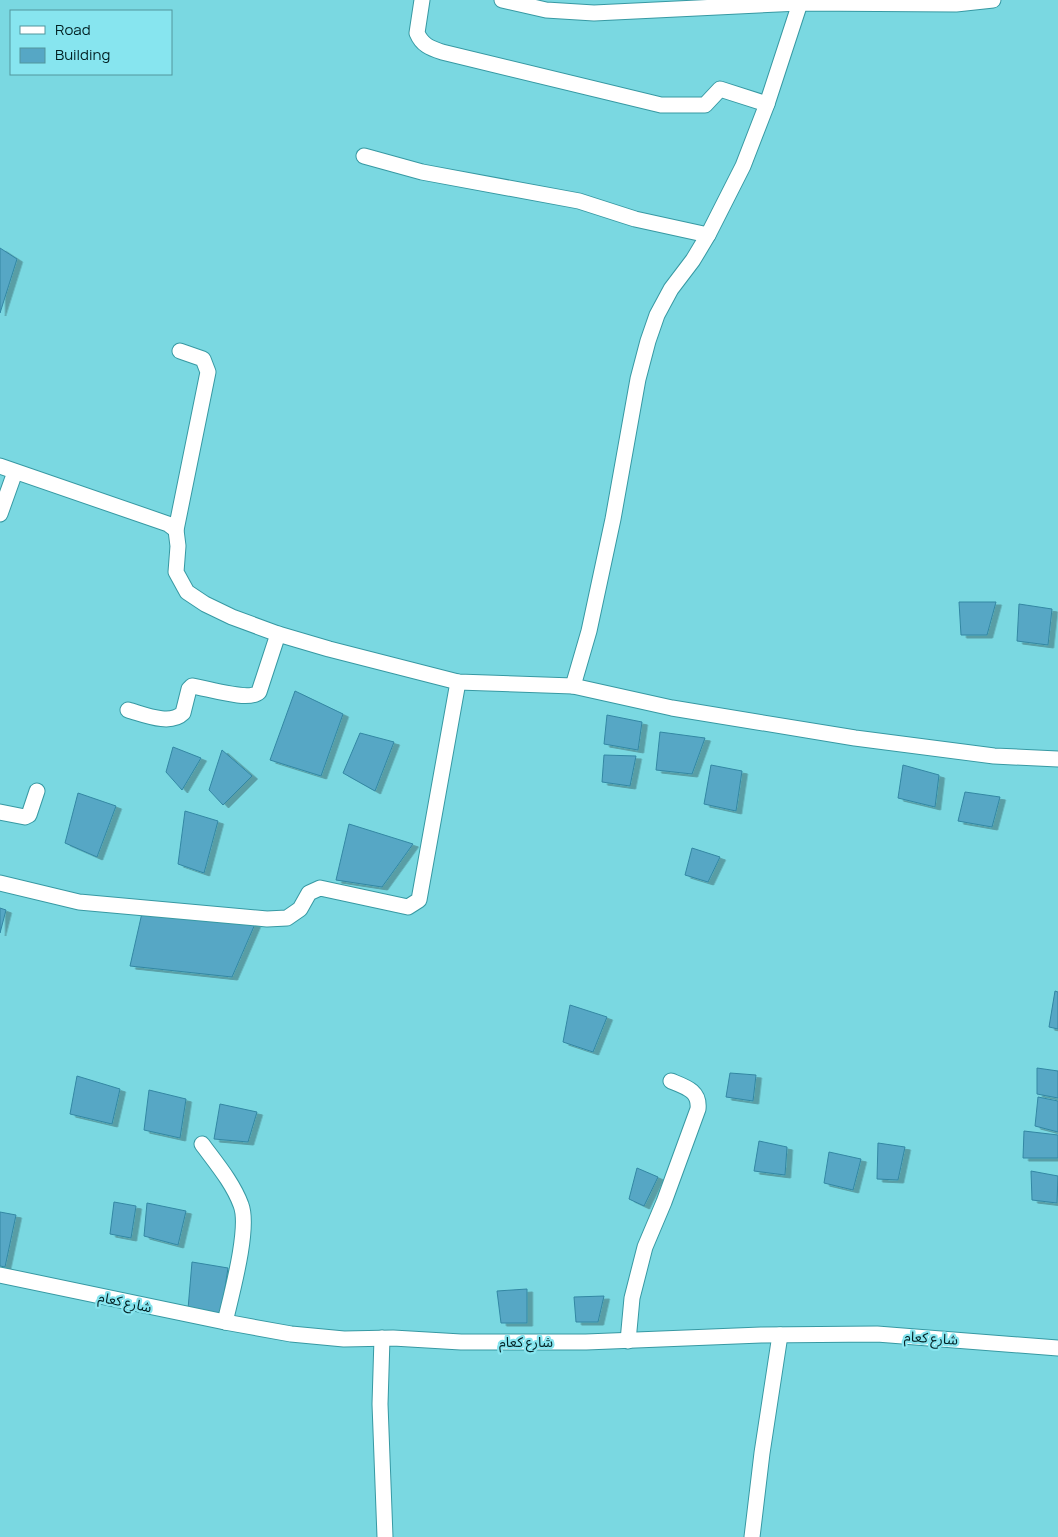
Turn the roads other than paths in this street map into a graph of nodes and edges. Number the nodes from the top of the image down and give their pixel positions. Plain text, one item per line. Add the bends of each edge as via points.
1 (422, 0) edge
2 (502, 0) edge
3 (992, 0) edge
4 (807, 2) edge
5 (767, 104) junction
6 (364, 156) dead end
7 (708, 235) junction
8 (180, 351) dead end
9 (0, 466) edge
10 (14, 472) junction
11 (0, 514) edge
12 (176, 530) junction
13 (278, 634) junction
14 (458, 682) junction
15 (573, 686) junction
16 (128, 710) dead end
17 (1058, 759) edge
18 (37, 791) dead end
19 (0, 812) edge
20 (0, 884) edge
21 (672, 1081) dead end
22 (202, 1144) dead end
23 (0, 1275) edge
24 (225, 1322) junction
25 (780, 1335) junction
26 (382, 1338) junction
27 (628, 1341) junction
28 (1058, 1348) edge
29 (384, 1537) edge
30 (752, 1537) edge

1 - 5 street via 417,33 423,43 442,52 661,105 705,105 720,89
2 - 4 street via 546,10 594,13
3 - 4 street via 956,4
4 - 5 street
5 - 7 street via 743,166
6 - 7 street via 422,172 579,201 635,219
7 - 15 street via 671,289 648,340 589,632
8 - 12 street via 203,360 208,372
9 - 10 street
10 - 11 street
10 - 12 street via 168,524
12 - 13 street via 176,572 187,592 232,617
13 - 14 street
13 - 16 street via 256,695 230,694 192,686 183,713 177,717 160,718
14 - 15 street
14 - 20 street via 419,900 408,907 320,888 309,894 300,909 287,918 267,919 79,902
15 - 17 street via 672,708 855,738 994,756
18 - 19 street via 26,817
21 - 27 street via 692,1090 699,1102 698,1109 645,1247 632,1298
22 - 24 street via 230,1183 242,1207 244,1230
23 - 24 street, شارع كعام
24 - 26 street, شارع كعام via 292,1334 344,1339
25 - 27 street, شارع كعام
25 - 28 street, شارع كعام via 877,1334
25 - 30 street
26 - 27 street, شارع كعام via 461,1342
26 - 29 street via 380,1404

